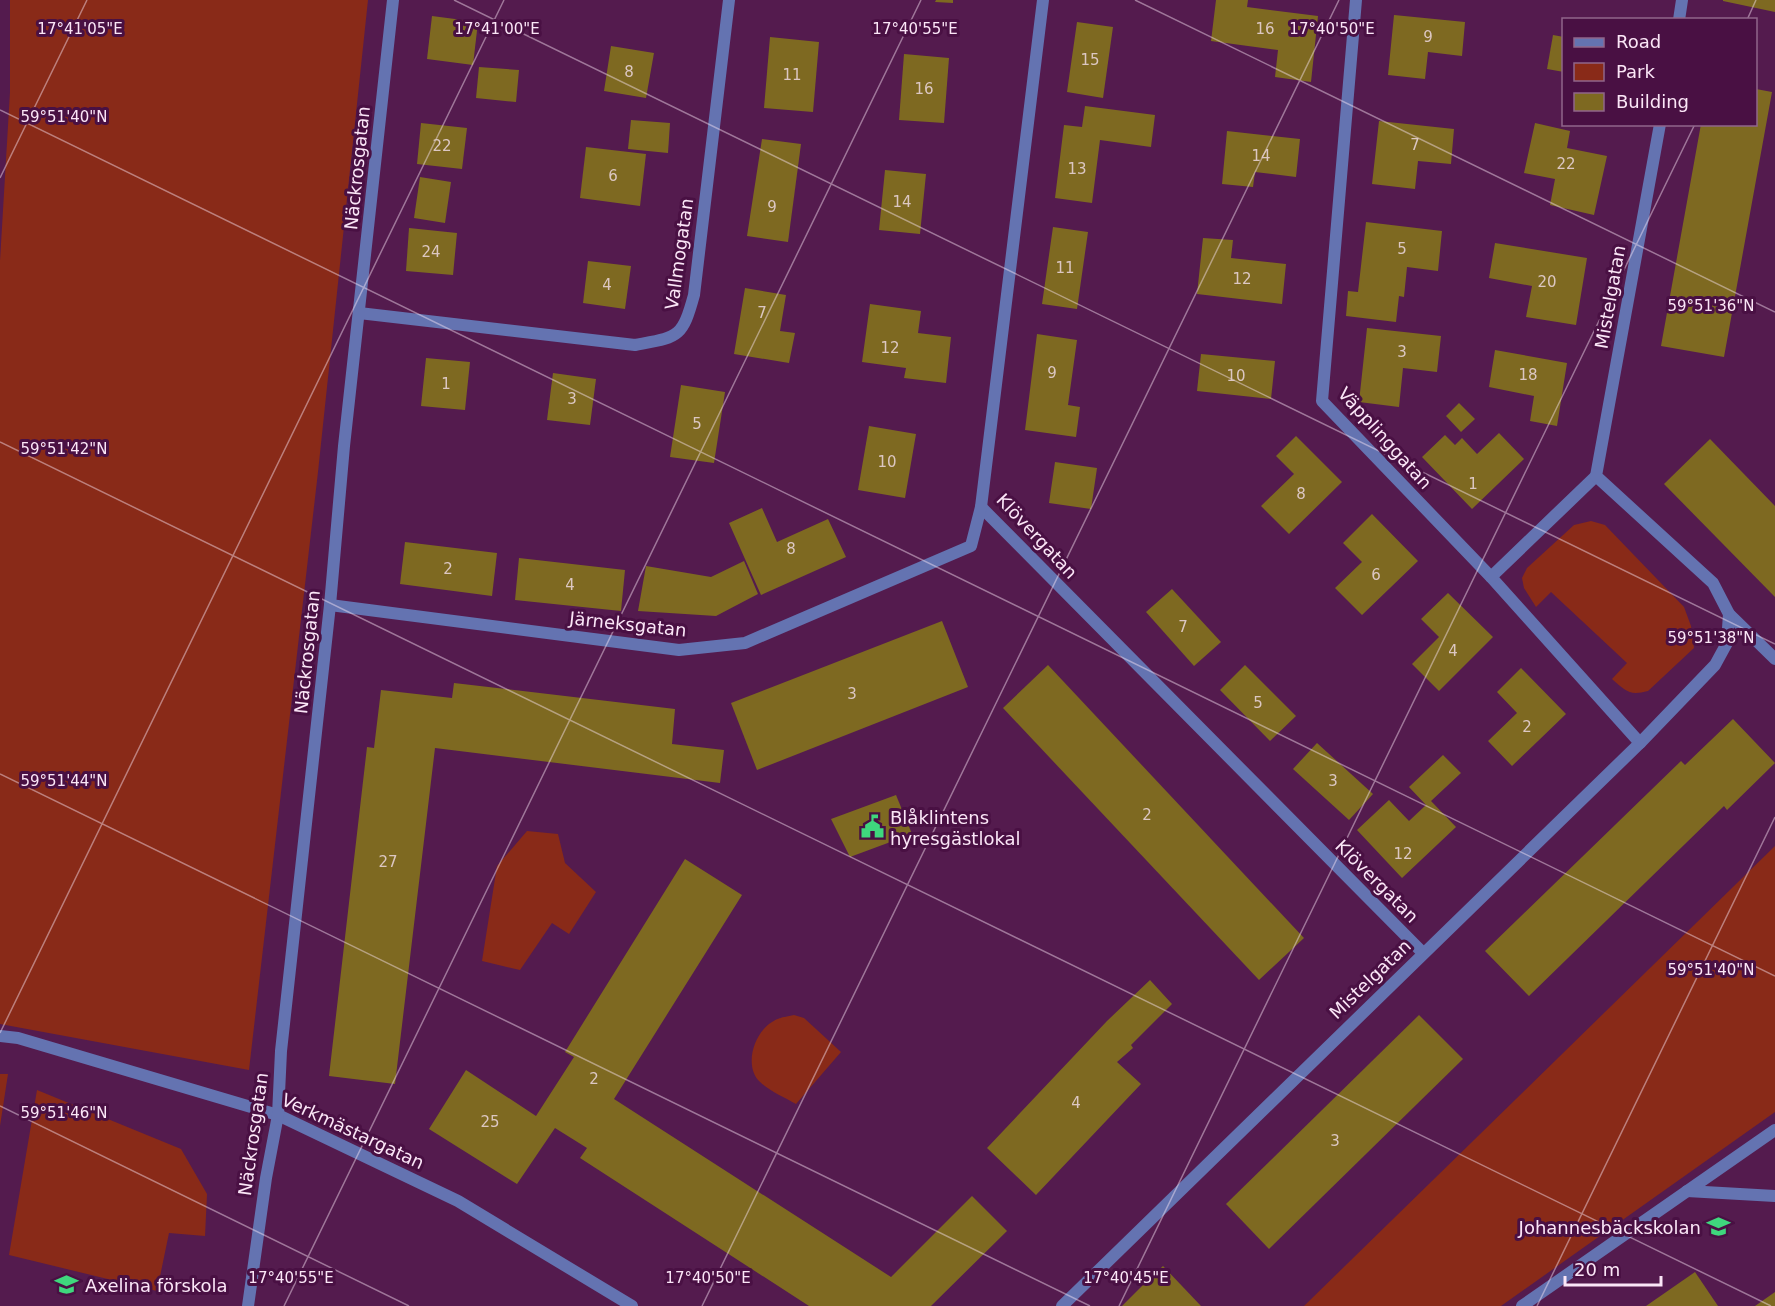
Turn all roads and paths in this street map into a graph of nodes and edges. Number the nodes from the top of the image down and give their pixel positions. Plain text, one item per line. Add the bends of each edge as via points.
1 (393, 0) edge
2 (729, 0) edge
3 (1043, 0) edge
4 (1356, 0) edge
5 (1682, 0) edge
6 (1679, 18) edge
7 (1660, 126) edge
8 (360, 313) junction
9 (1596, 476) junction
10 (981, 507) junction
11 (1491, 577) junction
12 (330, 605) junction
13 (1730, 614) junction
14 (1775, 659) edge
15 (1640, 743) junction
16 (1423, 953) junction
17 (0, 1036) edge
18 (278, 1115) junction
19 (1775, 1130) edge
20 (1687, 1191) junction
21 (1775, 1196) edge
22 (248, 1306) edge
23 (632, 1306) edge
24 (1062, 1306) edge
25 (1522, 1306) edge

1 - 8 street, Näckrosgatan
2 - 8 street, Vallmogatan via 694,295 686,323 671,339 635,345
3 - 10 street, Klövergatan
4 - 11 street, Väpplinggatan via 1322,401
5 - 6 street
7 - 9 street, Mistelgatan
8 - 12 street, Näckrosgatan
9 - 11 street
9 - 13 street via 1713,583
10 - 12 street, Järneksgatan via 971,546 745,643 679,650
10 - 16 street, Klövergatan
11 - 15 street, Väpplinggatan
12 - 18 street, Näckrosgatan
13 - 14 street
13 - 15 street, Mistelgatan via 1727,643 1715,665
15 - 16 street, Mistelgatan
16 - 24 street, Mistelgatan
17 - 18 street, Verkmästargatan
18 - 22 street, Näckrosgatan
18 - 23 street, Verkmästargatan via 458,1201
19 - 20 street
20 - 21 street
20 - 25 street

